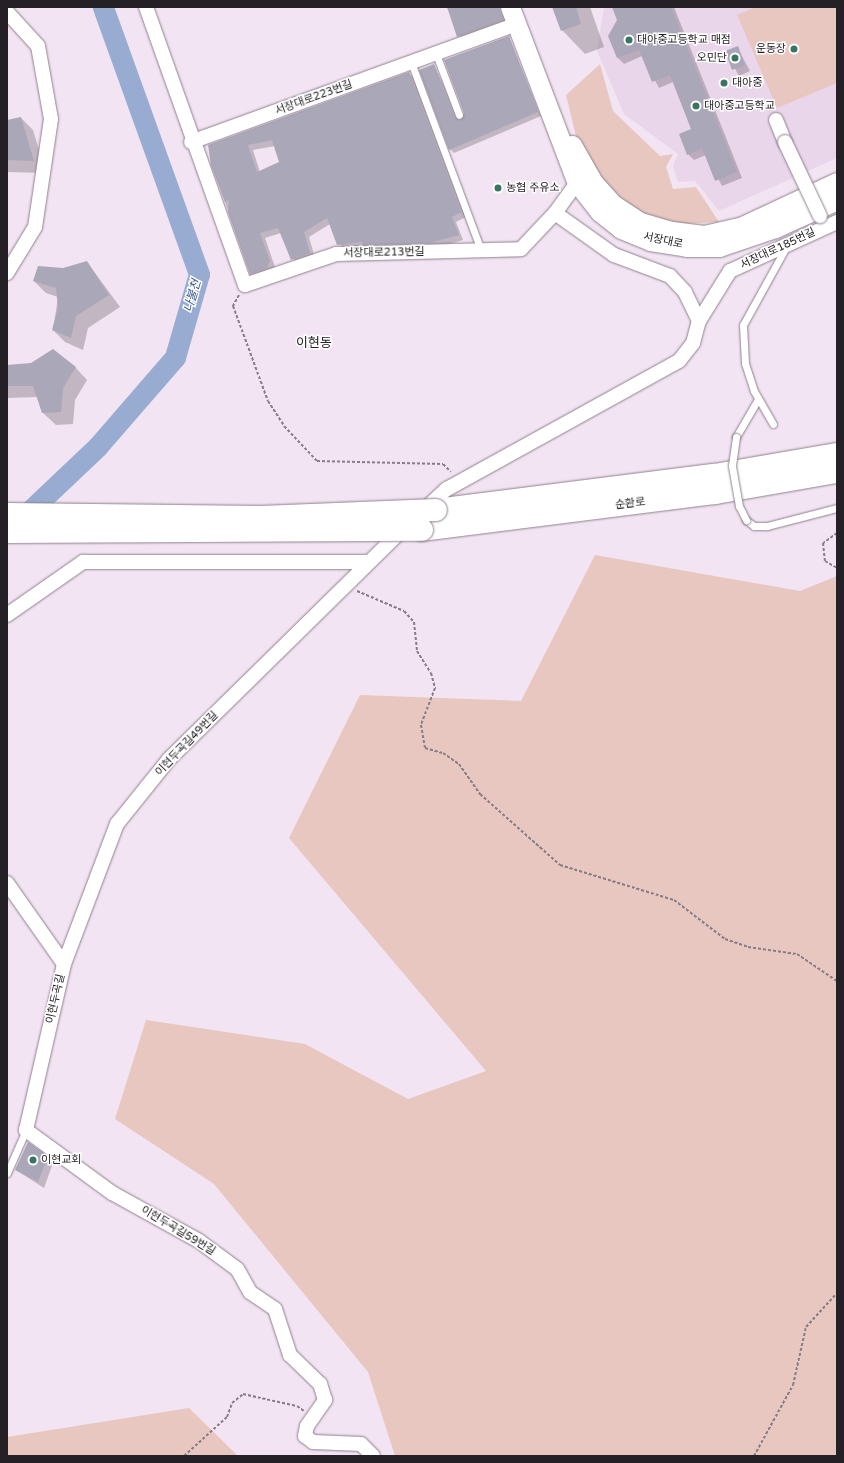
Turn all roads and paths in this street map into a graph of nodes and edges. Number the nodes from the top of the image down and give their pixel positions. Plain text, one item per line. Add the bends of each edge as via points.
1 (146, 7) edge
2 (7, 12) edge
3 (514, 16) edge
4 (436, 54) junction
5 (411, 62) junction
6 (550, 113) junction
7 (459, 115) dead end
8 (776, 120) dead end
9 (192, 142) junction
10 (837, 182) edge
11 (577, 183) junction
12 (837, 200) edge
13 (555, 213) junction
14 (828, 222) edge
15 (786, 247) junction
16 (481, 250) junction
17 (7, 273) edge
18 (245, 286) junction
19 (699, 321) junction
20 (758, 399) junction
21 (773, 424) dead end
22 (837, 454) edge
23 (837, 472) edge
24 (460, 482) junction
25 (837, 508) edge
26 (7, 514) edge
27 (7, 532) edge
28 (837, 533) edge
29 (368, 562) junction
30 (837, 568) edge
31 (348, 581) junction
32 (7, 615) edge
33 (7, 882) edge
34 (64, 964) junction
35 (837, 981) edge
36 (26, 1130) junction
37 (7, 1173) edge
38 (837, 1293) edge
39 (315, 1414) junction
40 (184, 1456) edge
41 (373, 1456) edge
42 (754, 1456) edge

1 - 9 street
2 - 17 street via 38,46 51,119 35,227
3 - 4 street, 서장대로223번길
3 - 6 street, 서장대로
4 - 5 street, 서장대로223번길
4 - 7 lane
5 - 9 street, 서장대로223번길
5 - 16 lane
6 - 10 street, 서장대로 via 593,182 614,206 640,222 672,231 704,234 740,228
6 - 11 street, 서장대로
8 - 14 street, bridge
9 - 18 street
11 - 12 street, 서장대로 via 600,212 621,229 650,241 686,247 719,247 746,240
11 - 13 street, 서장대로213번길
13 - 16 street, 서장대로213번길 via 521,249
13 - 19 street via 614,255 670,276 685,292
14 - 15 street, 서장대로185번길
15 - 19 street, 서장대로185번길 via 730,271
15 - 20 lane via 744,325 742,349
16 - 18 street, 서장대로213번길 via 336,254
18 - 24 path via 233,306 268,401 284,426 317,461 443,464
19 - 24 street, 서장대로185번길 via 693,343 678,360
20 - 21 lane
20 - 25 lane, bridge via 736,437 732,466 739,506 746,520 754,526 767,526
22 - 26 highway, 순환로, bridge via 715,475 436,510 261,517
23 - 27 highway, 순환로, bridge via 715,493 422,530
24 - 29 street, 이현두곡길49번길 via 447,489
28 - 30 path via 823,543 825,561
29 - 31 street, 이현두곡길49번길
29 - 32 street via 83,562
31 - 34 street, 이현두곡길49번길 via 169,759 116,824
31 - 35 path via 358,592 404,611 414,622 417,651 431,673 435,688 421,725 425,748 443,753 459,764 480,794 560,865 674,900 725,939 748,947 797,954
33 - 34 street, 이현두곡길
34 - 36 street, 이현두곡길
36 - 37 lane
36 - 39 street, 이현두곡길59번길 via 112,1193 200,1242 236,1269 250,1292 275,1310 290,1355 320,1384 325,1400
38 - 42 path via 806,1327 792,1385
39 - 40 path via 243,1394 232,1403 227,1417
39 - 41 street, 이현두곡길59번길 via 307,1426 305,1436 313,1442 361,1444

